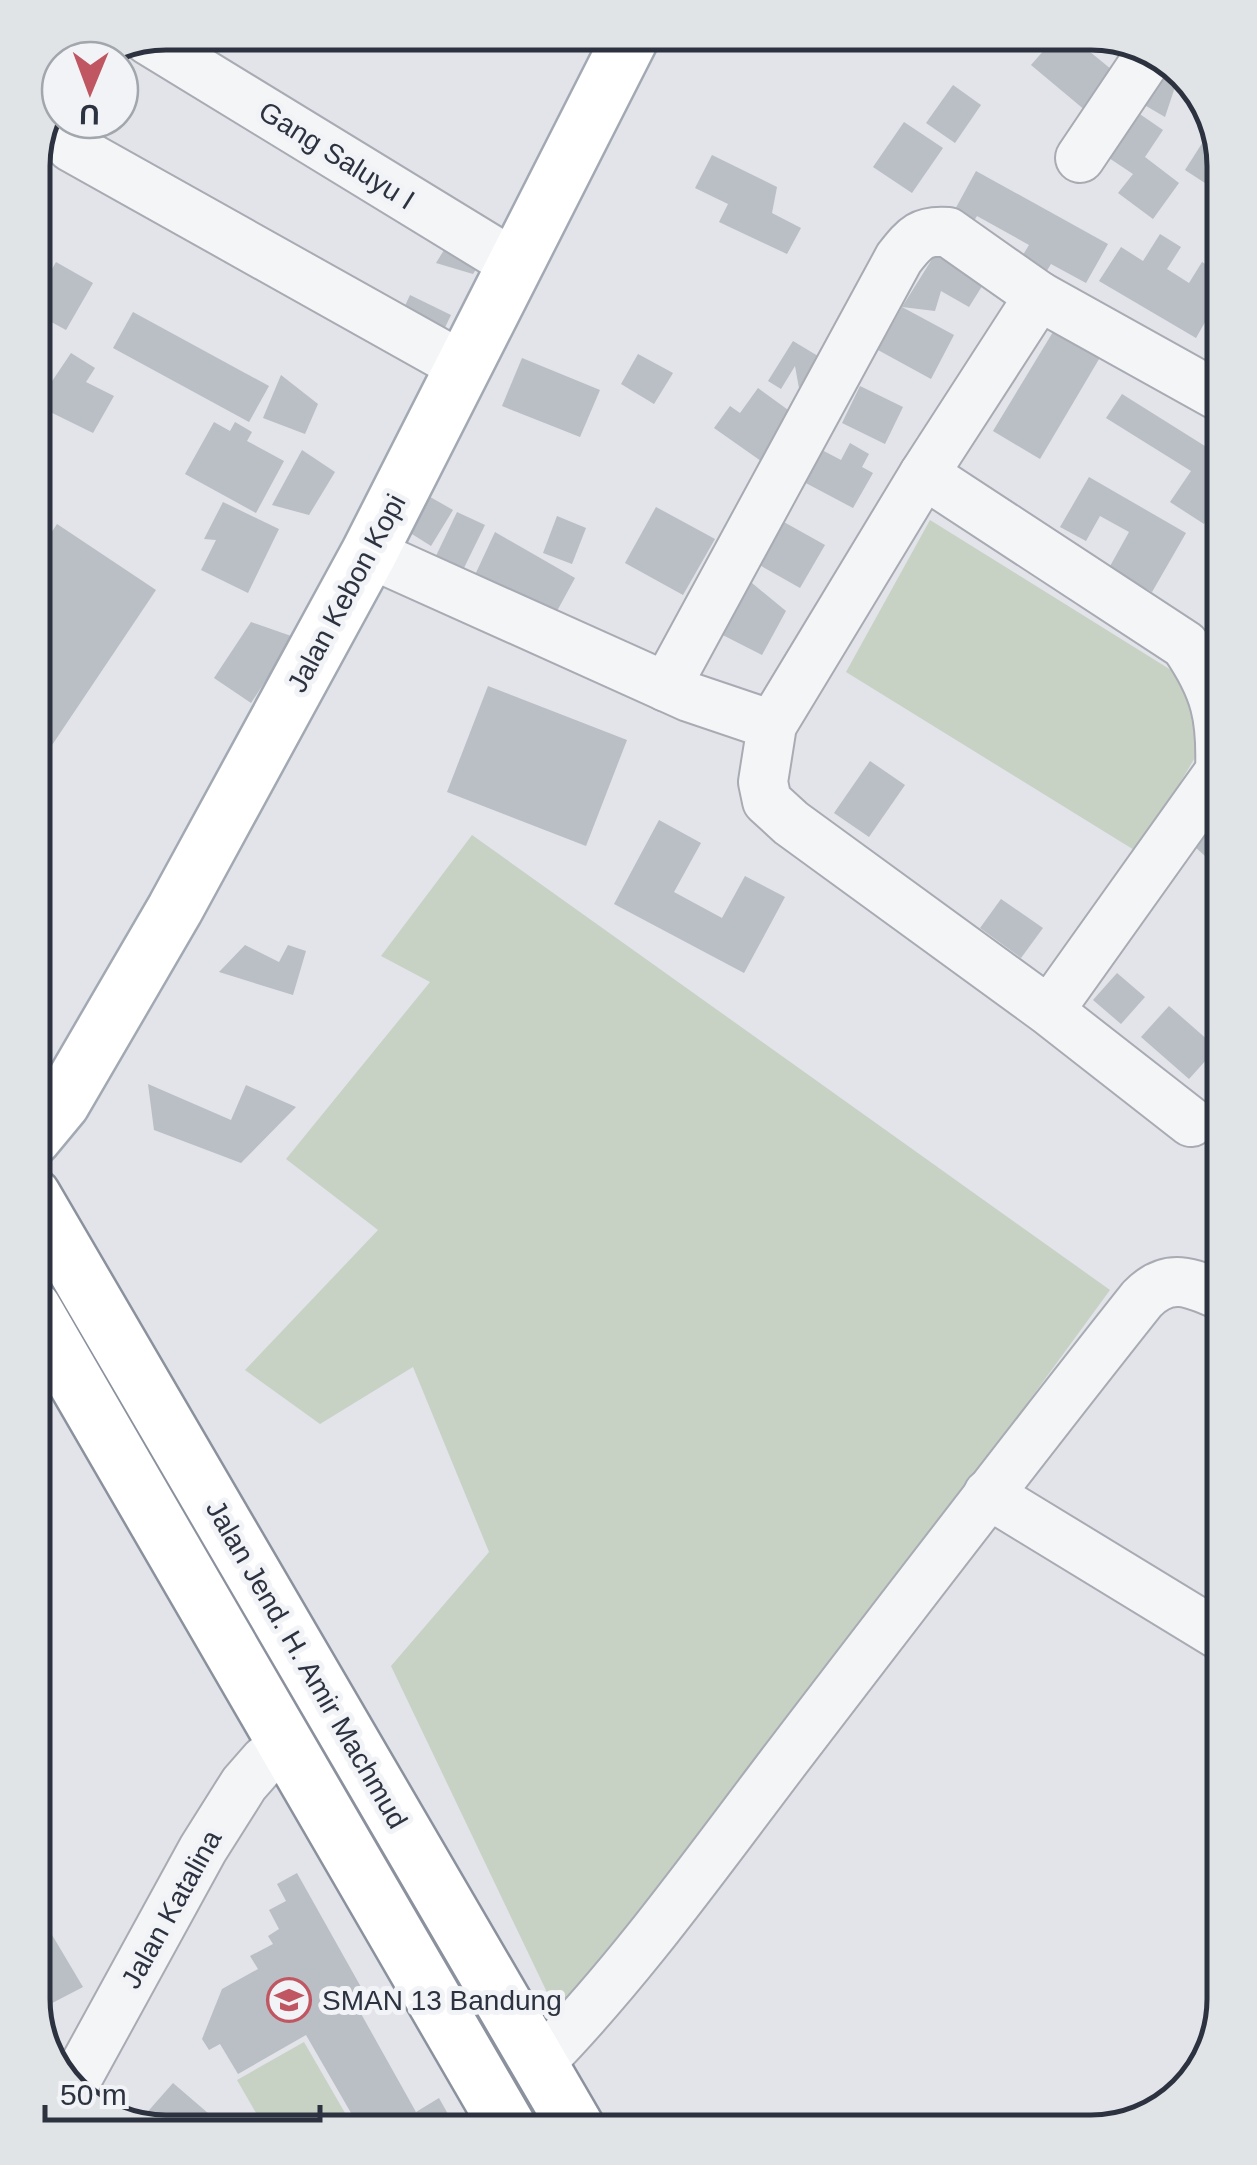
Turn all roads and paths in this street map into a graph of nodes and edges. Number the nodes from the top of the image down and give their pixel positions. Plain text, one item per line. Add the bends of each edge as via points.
1 (625, 50) edge
2 (142, 53) edge
3 (1144, 63) edge
4 (63, 140) edge
5 (1080, 158) dead end
6 (516, 265) junction
7 (1039, 296) junction
8 (462, 366) junction
9 (1207, 390) edge
10 (924, 474) junction
11 (369, 553) junction
12 (1207, 684) edge
13 (666, 687) junction
14 (772, 725) junction
15 (1207, 793) edge
16 (1049, 1011) junction
17 (50, 1117) edge
18 (1191, 1122) dead end
19 (50, 1227) edge
20 (1207, 1290) edge
21 (50, 1339) edge
22 (988, 1494) junction
23 (1207, 1628) edge
24 (289, 1747) junction
25 (540, 2064) junction
26 (79, 2076) edge
27 (502, 2115) edge
28 (569, 2115) edge

1 - 6 main road, Jalan Kebon Kopi
2 - 6 street, Gang Saluyu I
3 - 5 street
4 - 8 street
6 - 8 main road, Jalan Kebon Kopi
7 - 9 street
7 - 10 street
7 - 13 street via 948,232 915,239
8 - 11 main road, Jalan Kebon Kopi
10 - 12 street via 1185,645
10 - 14 street
11 - 13 street
11 - 17 main road, Jalan Kebon Kopi via 176,909
13 - 14 street
14 - 16 street via 763,782 767,801
15 - 16 street
16 - 18 street
19 - 25 main road, Jalan Jend. H. Amir Machmud
20 - 22 street via 1187,1282 1154,1286
21 - 24 main road, Jalan Jend. H. Amir Machmud
22 - 23 street
22 - 25 street via 678,1900
24 - 26 street, Jalan Katalina via 265,1760 244,1784 203,1848
24 - 27 main road, Jalan Jend. H. Amir Machmud
25 - 28 main road, Jalan Jend. H. Amir Machmud

